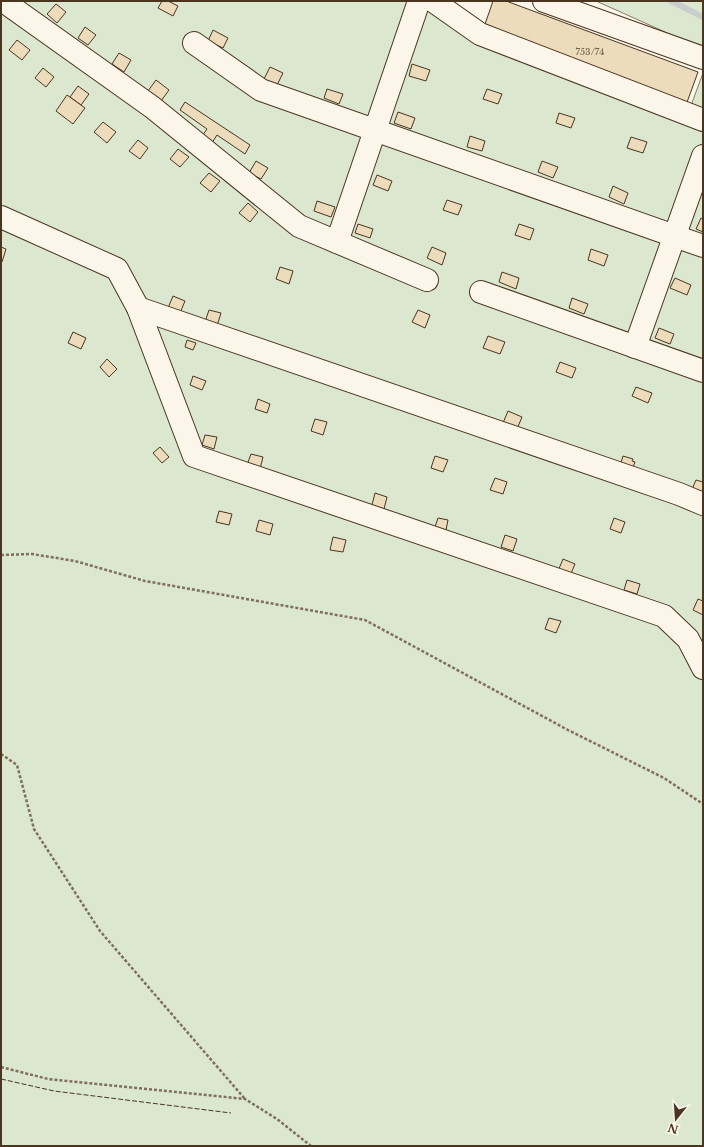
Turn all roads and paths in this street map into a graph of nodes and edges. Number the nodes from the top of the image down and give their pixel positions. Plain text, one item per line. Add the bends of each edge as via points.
1 (3, 1) edge
2 (420, 1) edge
3 (433, 1) edge
4 (544, 1) edge
5 (194, 43) dead end
6 (703, 58) edge
7 (703, 120) edge
8 (376, 130) junction
9 (703, 156) edge
10 (1, 217) edge
11 (675, 236) junction
12 (337, 242) junction
13 (703, 246) edge
14 (427, 280) dead end
15 (481, 292) dead end
16 (138, 308) junction
17 (635, 347) junction
18 (703, 372) edge
19 (703, 504) edge
20 (1, 555) edge
21 (703, 668) edge
22 (1, 754) edge
23 (703, 804) edge
24 (1, 1067) edge
25 (245, 1098) junction
26 (311, 1146) edge

1 - 12 lane via 152,107 299,226
2 - 8 lane
3 - 7 lane via 480,34
4 - 6 lane
5 - 8 lane via 261,90
8 - 11 lane
8 - 12 lane
9 - 11 lane
10 - 16 lane via 117,269
11 - 13 lane
11 - 17 lane
12 - 14 lane
15 - 17 lane
16 - 19 lane
16 - 21 lane via 194,456 664,616 688,639
17 - 18 lane
20 - 23 path via 32,554 75,561 146,581 365,620 568,730 664,778
22 - 25 path via 17,765 34,829 100,931
24 - 25 path via 48,1079
25 - 26 path

